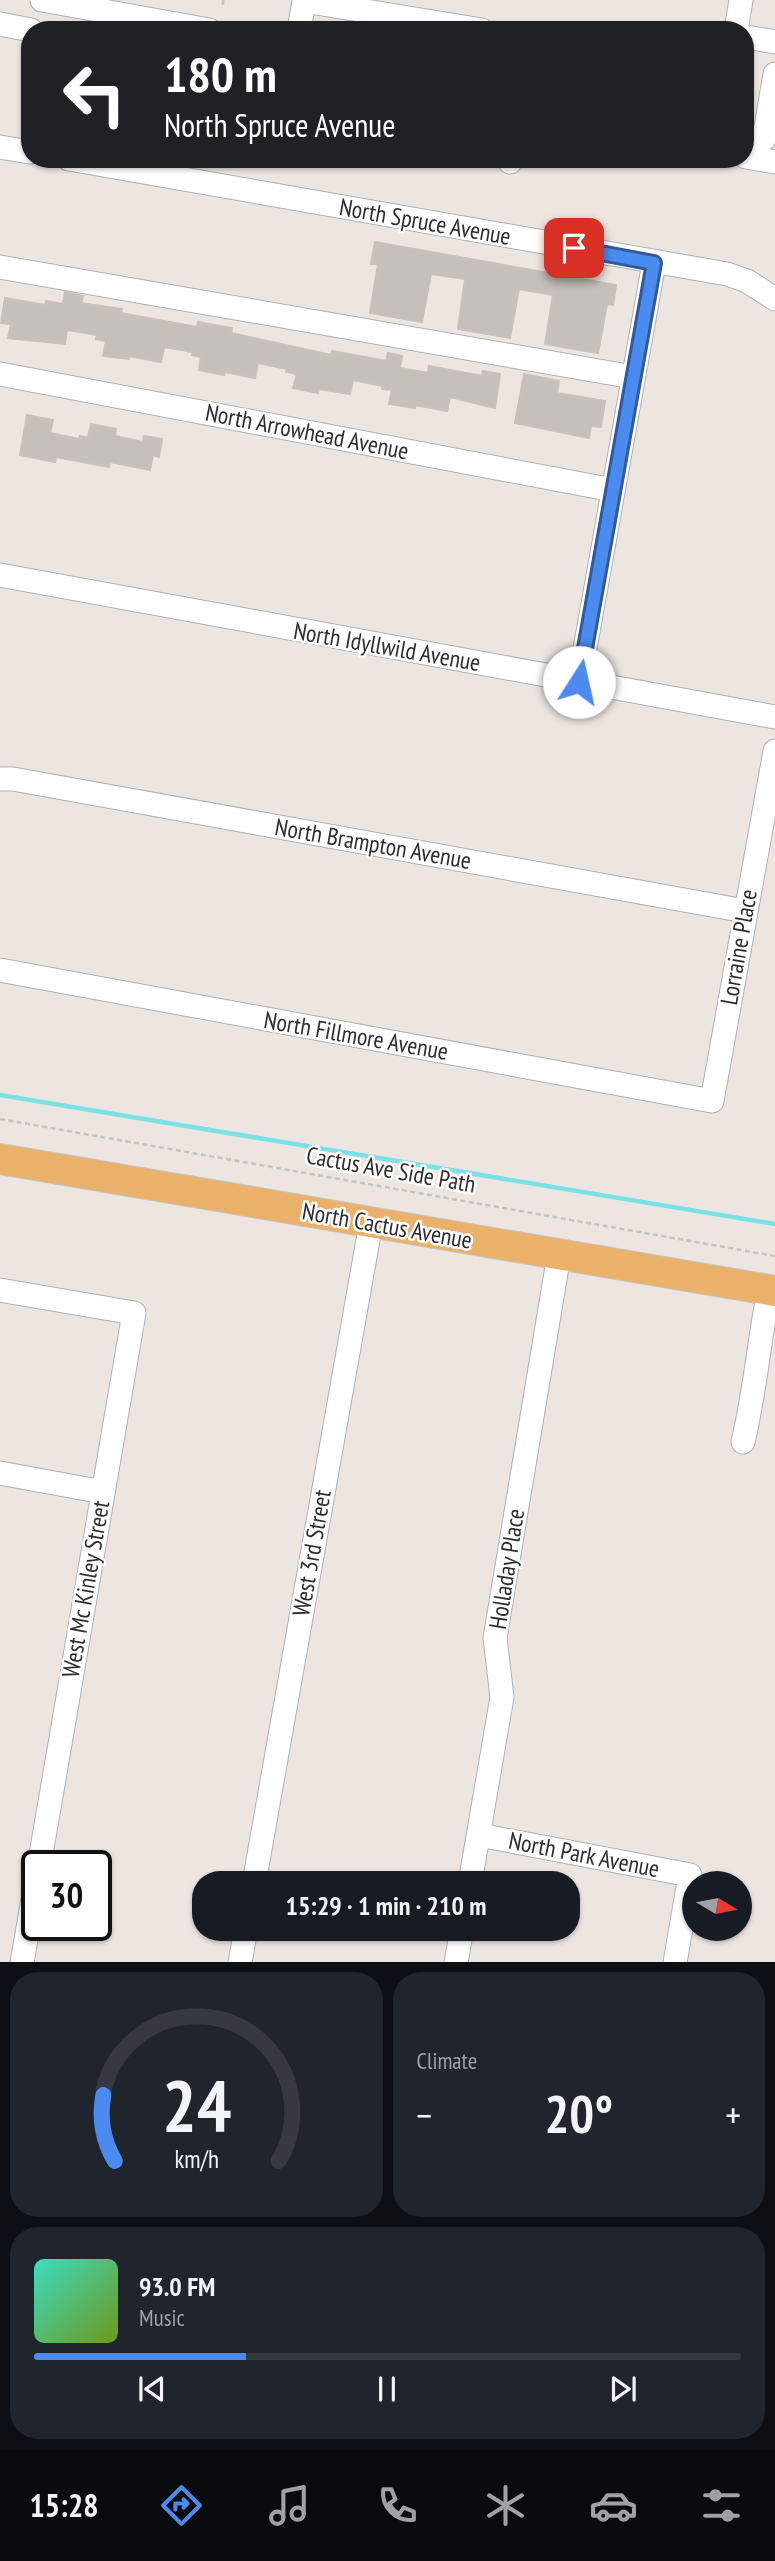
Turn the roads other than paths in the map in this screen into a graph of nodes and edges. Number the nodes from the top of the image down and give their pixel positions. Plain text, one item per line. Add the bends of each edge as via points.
1 (42, 0) edge
2 (741, 0) edge
3 (159, 21) edge
4 (301, 21) edge
5 (427, 21) edge
6 (738, 21) edge
7 (0, 24) edge
8 (21, 28) edge
9 (754, 38) edge
10 (775, 42) edge
11 (775, 74) edge
12 (754, 137) edge
13 (0, 147) edge
14 (21, 150) edge
15 (754, 158) edge
16 (775, 162) edge
17 (120, 168) edge
18 (654, 263) junction
19 (0, 267) edge
20 (775, 299) edge
21 (0, 374) edge
22 (633, 377) junction
23 (613, 490) junction
24 (0, 575) edge
25 (579, 682) junction
26 (775, 716) edge
27 (775, 751) edge
28 (0, 779) edge
29 (745, 911) junction
30 (0, 970) edge
31 (712, 1101) joint
32 (0, 1160) edge
33 (371, 1223) junction
34 (559, 1255) junction
35 (0, 1290) edge
36 (772, 1291) edge
37 (743, 1442) dead end
38 (0, 1473) edge
39 (103, 1492) junction
40 (479, 1835) junction
41 (41, 1850) edge
42 (256, 1871) edge
43 (472, 1871) edge
44 (26, 1941) edge
45 (244, 1941) edge
46 (460, 1941) edge
47 (22, 1962) edge
48 (240, 1962) edge
49 (456, 1962) edge
50 (675, 1962) edge

1 - 3 street
2 - 6 street
4 - 5 street via 304,1
7 - 8 street
9 - 10 street
11 - 12 street via 764,139
13 - 14 street
15 - 16 street
17 - 18 street, North Spruce Avenue
18 - 20 street, North Spruce Avenue via 726,274
18 - 22 street
19 - 22 street
21 - 23 street, North Arrowhead Avenue
22 - 23 street
23 - 25 street
24 - 25 street, North Idyllwild Avenue
25 - 26 street, North Idyllwild Avenue
27 - 29 street, Lorraine Place
28 - 29 street, North Brampton Avenue
29 - 31 street, Lorraine Place
30 - 31 street, North Fillmore Avenue
32 - 33 main road, North Cactus Avenue
33 - 34 main road, North Cactus Avenue
33 - 42 street, West 3rd Street
34 - 36 main road, North Cactus Avenue
34 - 40 street, Holladay Place via 495,1638 502,1698
35 - 39 street, West Mc Kinley Street via 134,1313
36 - 37 street
38 - 39 street
39 - 41 street, West Mc Kinley Street
40 - 43 street, Holladay Place
40 - 50 street, North Park Avenue via 690,1875
44 - 47 street
45 - 48 street
46 - 49 street

